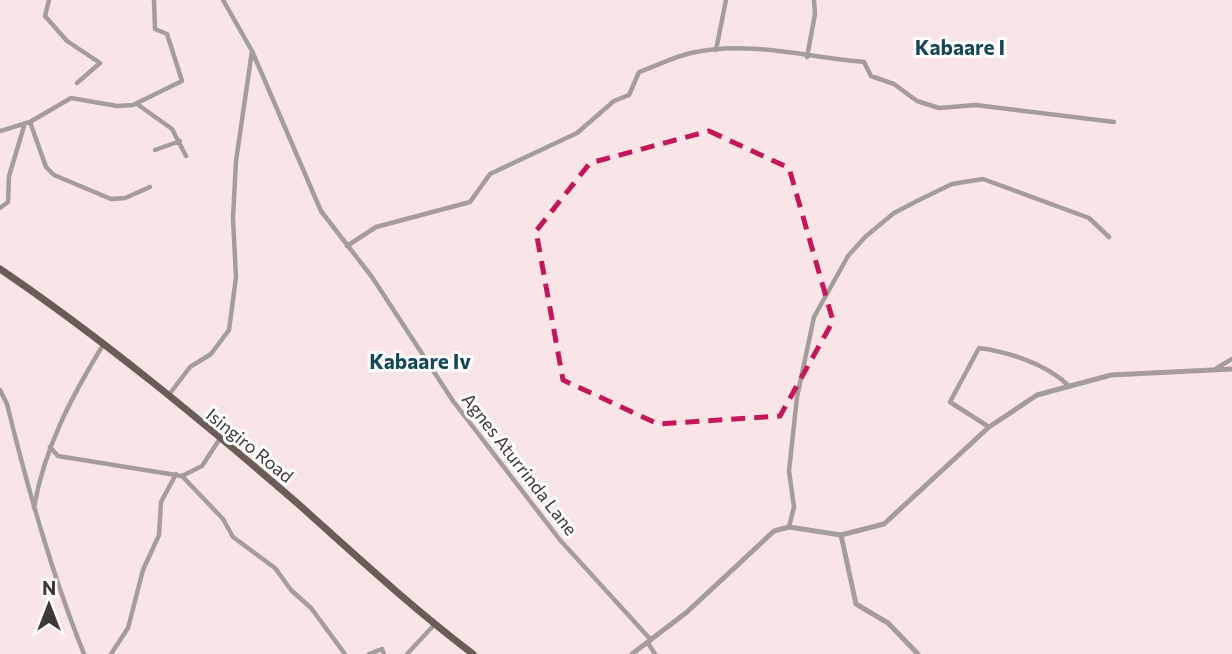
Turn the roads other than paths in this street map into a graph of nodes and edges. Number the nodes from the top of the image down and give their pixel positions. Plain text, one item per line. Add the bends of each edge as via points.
1 (49, 0) edge
2 (154, 0) edge
3 (223, 0) edge
4 (726, 0) edge
5 (814, 0) edge
6 (716, 50) junction
7 (251, 51) junction
8 (807, 57) junction
9 (77, 83) dead end
10 (137, 103) junction
11 (28, 122) junction
12 (1114, 122) dead end
13 (0, 131) edge
14 (180, 141) junction
15 (155, 150) dead end
16 (186, 156) dead end
17 (150, 187) dead end
18 (0, 208) edge
19 (1110, 237) dead end
20 (347, 246) junction
21 (0, 269) edge
22 (103, 345) junction
23 (1232, 359) edge
24 (1216, 369) junction
25 (1232, 369) edge
26 (1068, 385) junction
27 (0, 390) edge
28 (167, 397) junction
29 (7, 404) junction
30 (0, 411) edge
31 (989, 427) junction
32 (219, 440) junction
33 (50, 447) junction
34 (176, 474) junction
35 (182, 476) junction
36 (33, 512) junction
37 (789, 527) junction
38 (841, 536) junction
39 (434, 625) junction
40 (649, 642) junction
41 (84, 654) edge
42 (111, 654) edge
43 (345, 654) edge
44 (369, 654) edge
45 (384, 654) edge
46 (407, 654) edge
47 (473, 654) edge
48 (632, 654) edge
49 (655, 654) edge
50 (918, 654) edge

1 - 9 street via 45,16 58,32 100,62
2 - 10 street via 155,29 167,34 183,78
3 - 7 street, Agnes Aturrinda Lane
4 - 6 street
5 - 8 street
6 - 8 street via 779,49
6 - 20 street via 689,53 639,72 629,94 577,133 490,174 470,202 376,227
7 - 20 street, Agnes Aturrinda Lane via 321,211
7 - 28 street via 236,161 236,277 229,330
8 - 12 street via 863,62 871,76 939,108 976,106
10 - 11 street via 117,106 71,98
10 - 14 street via 172,129
11 - 13 street
11 - 17 street via 46,167 54,175 111,199
11 - 18 street via 9,176 8,202
14 - 15 street
14 - 16 street
19 - 37 street via 1088,218 983,179 952,184 916,201 865,237 848,256 814,317 797,397
20 - 40 street, Agnes Aturrinda Lane via 453,401 560,541
21 - 22 main road, Isingiro Road
22 - 28 main road, Isingiro Road
22 - 33 street
23 - 24 street
24 - 25 street
24 - 26 street via 1111,375
26 - 31 street via 1037,395
26 - 31 street via 1031,363 979,348 950,402
27 - 29 street
28 - 32 main road, Isingiro Road
29 - 30 street
29 - 36 street
31 - 38 street via 884,524
32 - 35 street via 202,466
32 - 39 main road, Isingiro Road
33 - 34 street via 58,456
33 - 36 street
34 - 35 street
34 - 42 street via 161,502 159,535 143,570 128,628
35 - 43 street via 223,519 233,537 275,568
36 - 41 street
37 - 38 street
37 - 40 street via 760,542
38 - 50 street via 856,604 888,623
39 - 46 street
39 - 47 main road, Isingiro Road
40 - 48 street
40 - 49 street, Agnes Aturrinda Lane
44 - 45 street via 382,649

